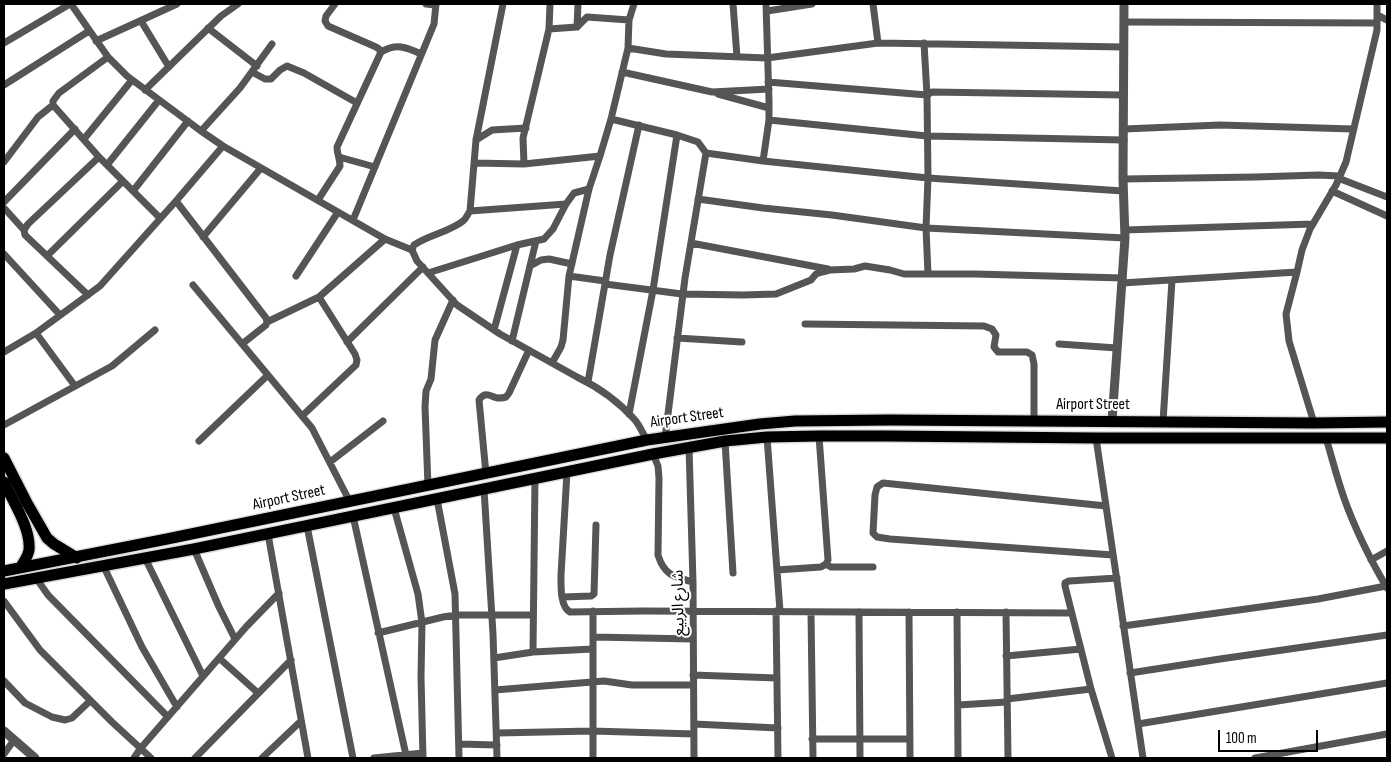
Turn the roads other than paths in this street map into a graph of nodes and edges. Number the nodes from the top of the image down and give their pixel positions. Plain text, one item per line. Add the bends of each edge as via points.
1 (70, 4) edge
2 (177, 4) edge
3 (238, 4) edge
4 (334, 4) edge
5 (426, 4) edge
6 (503, 4) edge
7 (550, 4) edge
8 (578, 4) edge
9 (634, 4) edge
10 (733, 4) edge
11 (812, 4) edge
12 (873, 4) edge
13 (1124, 4) edge
14 (1377, 4) edge
15 (436, 5) edge
16 (766, 7) edge
17 (1377, 15) junction
18 (629, 20) junction
19 (1387, 20) edge
20 (141, 21) junction
21 (1124, 22) junction
22 (1377, 23) junction
23 (577, 27) junction
24 (208, 28) junction
25 (549, 29) junction
26 (89, 31) junction
27 (96, 41) junction
28 (4, 43) edge
29 (878, 43) junction
30 (924, 43) junction
31 (272, 44) dead end
32 (1124, 47) junction
33 (628, 48) junction
34 (381, 52) junction
35 (421, 54) junction
36 (108, 57) junction
37 (737, 57) junction
38 (767, 58) junction
39 (169, 67) junction
40 (255, 69) junction
41 (622, 72) junction
42 (132, 80) junction
43 (4, 85) edge
44 (768, 86) junction
45 (145, 90) junction
46 (712, 92) junction
47 (927, 95) junction
48 (1124, 95) junction
49 (159, 100) junction
50 (357, 104) junction
51 (53, 105) junction
52 (769, 108) junction
53 (611, 119) junction
54 (768, 120) junction
55 (188, 121) junction
56 (639, 125) junction
57 (526, 128) junction
58 (74, 129) junction
59 (1124, 129) junction
60 (1353, 129) junction
61 (201, 131) junction
62 (677, 134) junction
63 (926, 136) junction
64 (84, 139) junction
65 (476, 140) junction
66 (1124, 140) junction
67 (223, 146) junction
68 (706, 153) junction
69 (99, 156) junction
70 (600, 156) junction
71 (339, 157) junction
72 (763, 161) junction
73 (4, 162) edge
74 (474, 163) junction
75 (524, 164) junction
76 (107, 165) junction
77 (375, 167) junction
78 (261, 168) junction
79 (1338, 177) junction
80 (928, 178) junction
81 (1123, 178) junction
82 (123, 181) junction
83 (589, 189) junction
84 (1124, 190) junction
85 (1332, 190) junction
86 (133, 191) junction
87 (1387, 197) edge
88 (698, 198) junction
89 (318, 200) junction
90 (176, 201) junction
91 (4, 202) edge
92 (566, 204) junction
93 (4, 208) edge
94 (470, 211) junction
95 (338, 212) junction
96 (1387, 216) edge
97 (160, 218) junction
98 (353, 220) junction
99 (1313, 224) junction
100 (926, 228) junction
101 (24, 230) junction
102 (1125, 234) junction
103 (203, 237) junction
104 (385, 238) junction
105 (536, 241) junction
106 (691, 242) junction
107 (517, 245) junction
108 (412, 250) junction
109 (4, 254) edge
110 (47, 256) junction
111 (572, 264) junction
112 (530, 266) junction
113 (426, 270) junction
114 (830, 270) junction
115 (1298, 272) junction
116 (928, 274) junction
117 (296, 276) dead end
118 (569, 276) junction
119 (1172, 280) junction
120 (1122, 281) junction
121 (605, 282) junction
122 (193, 285) dead end
123 (653, 290) junction
124 (682, 294) junction
125 (88, 295) junction
126 (319, 296) junction
127 (453, 300) junction
128 (60, 315) junction
129 (267, 322) junction
130 (805, 324) dead end
131 (155, 330) dead end
132 (494, 330) junction
133 (36, 333) junction
134 (677, 338) junction
135 (512, 341) junction
136 (347, 342) junction
137 (742, 342) dead end
138 (242, 344) junction
139 (1059, 344) dead end
140 (1117, 348) junction
141 (529, 350) junction
142 (4, 352) edge
143 (552, 363) junction
144 (268, 375) junction
145 (588, 382) junction
146 (75, 386) junction
147 (629, 414) junction
148 (302, 416) junction
149 (875, 420) junction
150 (902, 420) junction
151 (383, 421) dead end
152 (1034, 421) junction
153 (1112, 421) junction
154 (1164, 422) junction
155 (1387, 422) edge
156 (1314, 423) junction
157 (4, 425) edge
158 (819, 436) junction
159 (874, 436) junction
160 (902, 436) junction
161 (665, 438) junction
162 (768, 438) junction
163 (1096, 438) junction
164 (1326, 438) junction
165 (1387, 438) edge
166 (647, 440) junction
167 (199, 441) dead end
168 (725, 441) junction
169 (689, 447) junction
170 (653, 454) junction
171 (4, 458) edge
172 (330, 462) junction
173 (540, 463) junction
174 (517, 468) junction
175 (568, 472) junction
176 (486, 474) junction
177 (538, 478) junction
178 (4, 482) edge
179 (520, 482) junction
180 (428, 486) junction
181 (484, 489) junction
182 (17, 496) junction
183 (437, 499) junction
184 (350, 502) junction
185 (1106, 506) junction
186 (394, 508) junction
187 (353, 516) junction
188 (262, 520) junction
189 (596, 525) dead end
190 (234, 526) junction
191 (307, 526) junction
192 (266, 534) junction
193 (236, 540) junction
194 (194, 549) junction
195 (1387, 551) edge
196 (1113, 555) junction
197 (77, 558) junction
198 (145, 558) junction
199 (1371, 560) junction
200 (826, 564) junction
201 (103, 565) junction
202 (873, 567) dead end
203 (20, 568) junction
204 (777, 570) junction
205 (4, 571) edge
206 (733, 573) dead end
207 (36, 578) junction
208 (1116, 578) junction
209 (693, 582) junction
210 (4, 584) edge
211 (1387, 587) edge
212 (279, 593) junction
213 (563, 597) junction
214 (4, 601) edge
215 (593, 611) junction
216 (778, 611) junction
217 (693, 612) junction
218 (811, 612) junction
219 (859, 612) junction
220 (909, 612) junction
221 (957, 612) junction
222 (1006, 612) junction
223 (1071, 612) junction
224 (492, 614) junction
225 (456, 615) junction
226 (533, 615) junction
227 (422, 623) junction
228 (1124, 626) junction
229 (378, 633) junction
230 (593, 637) junction
231 (1387, 637) edge
232 (235, 639) junction
233 (693, 639) junction
234 (593, 649) junction
235 (1080, 649) junction
236 (533, 652) junction
237 (1006, 656) junction
238 (219, 658) junction
239 (494, 658) junction
240 (290, 660) junction
241 (1130, 673) junction
242 (693, 675) junction
243 (203, 676) junction
244 (777, 678) junction
245 (4, 681) edge
246 (593, 682) junction
247 (1387, 683) edge
248 (693, 685) junction
249 (1091, 689) junction
250 (495, 690) junction
251 (258, 693) junction
252 (1007, 700) junction
253 (90, 701) junction
254 (958, 705) junction
255 (177, 707) junction
256 (168, 717) junction
257 (301, 721) junction
258 (694, 724) junction
259 (1138, 724) junction
260 (778, 728) junction
261 (592, 731) junction
262 (4, 732) edge
263 (497, 733) junction
264 (694, 734) junction
265 (1387, 734) edge
266 (812, 739) junction
267 (860, 739) junction
268 (910, 739) junction
269 (14, 740) junction
270 (459, 744) junction
271 (497, 745) junction
272 (140, 749) junction
273 (4, 754) edge
274 (406, 755) junction
275 (422, 756) edge
276 (391, 757) edge
277 (35, 758) edge
278 (134, 758) edge
279 (150, 758) edge
280 (195, 758) edge
281 (262, 758) edge
282 (308, 758) edge
283 (353, 758) edge
284 (374, 758) edge
285 (459, 758) edge
286 (497, 758) edge
287 (593, 758) edge
288 (694, 758) edge
289 (778, 758) edge
290 (813, 758) edge
291 (860, 758) edge
292 (910, 758) edge
293 (958, 758) edge
294 (1008, 758) edge
295 (1112, 758) edge
296 (1143, 758) edge
297 (1255, 758) edge

1 - 26 street
1 - 28 street
2 - 20 street
3 - 24 street
4 - 34 street via 326,16 328,26
5 - 15 street
6 - 65 street
7 - 25 street
8 - 23 street
9 - 18 street
10 - 37 street
11 - 16 street
12 - 29 street
13 - 21 street
14 - 17 street
15 - 35 street via 434,24
16 - 38 street
17 - 19 street
17 - 22 street
18 - 23 street via 587,17
18 - 33 street
20 - 27 street
20 - 39 street
21 - 22 street
21 - 32 street
22 - 60 street
23 - 25 street
24 - 39 street
24 - 40 street
25 - 57 street
26 - 27 street
26 - 43 street
27 - 36 street
29 - 30 street
29 - 38 street
30 - 32 street
30 - 47 street
31 - 40 street
32 - 48 street
33 - 37 street via 666,54
33 - 41 street
34 - 35 street via 390,47 406,47
34 - 50 street
35 - 77 street
36 - 42 street
36 - 51 street via 59,93
37 - 38 street
38 - 44 street
39 - 45 street
40 - 50 street via 265,79 271,79 287,66
40 - 61 street
41 - 46 street
41 - 53 street
42 - 45 street
42 - 64 street
44 - 46 street
44 - 47 street
44 - 52 street
45 - 49 street
46 - 52 street
47 - 48 street via 932,92
47 - 63 street
48 - 59 street
49 - 55 street
49 - 76 street
50 - 71 street via 337,148
51 - 58 street
51 - 73 street via 38,117
52 - 54 street
53 - 56 street
53 - 70 street
54 - 63 street
54 - 72 street
55 - 61 street
55 - 86 street
56 - 62 street
56 - 121 street
57 - 65 street via 492,130
57 - 75 street
58 - 64 street
58 - 91 street
59 - 60 street via 1220,126
59 - 66 street
60 - 79 street via 1346,162
61 - 67 street
62 - 68 street via 698,142
62 - 123 street
63 - 66 street
63 - 80 street
64 - 69 street
65 - 74 street
66 - 81 street
67 - 78 street
67 - 90 street
68 - 72 street
68 - 88 street
69 - 76 street
69 - 101 street
70 - 75 street
70 - 83 street
71 - 77 street
71 - 89 street via 340,166
72 - 80 street
74 - 75 street
74 - 94 street
76 - 82 street
77 - 98 street
78 - 89 street
78 - 103 street
79 - 81 street
79 - 85 street
79 - 87 street
80 - 84 street
80 - 100 street
81 - 84 street
82 - 86 street
82 - 110 street
83 - 92 street via 574,193
83 - 111 street
84 - 102 street
85 - 96 street
85 - 99 street
86 - 97 street
88 - 100 street
88 - 106 street
89 - 95 street
90 - 97 street
90 - 103 street
92 - 94 street
92 - 105 street via 549,235
93 - 101 street
94 - 108 street via 465,220 422,239
95 - 98 street
95 - 117 street
97 - 125 street via 100,286
98 - 104 street
99 - 102 street
99 - 115 street via 1302,250
100 - 102 street
100 - 116 street
101 - 110 street via 25,235
102 - 120 street
103 - 129 street
104 - 108 street
104 - 126 street
105 - 107 street
105 - 112 street
106 - 114 street
106 - 124 street
107 - 113 street
107 - 132 street
108 - 113 street
109 - 128 street
110 - 125 street
111 - 112 street via 548,259
111 - 118 street
112 - 135 street
113 - 127 street
113 - 136 street
114 - 116 street via 865,266 904,274
114 - 124 street via 776,294
115 - 119 street
115 - 156 street via 1286,314 1289,341
116 - 120 street
118 - 121 street
118 - 143 street via 563,340
119 - 120 street
119 - 154 street
120 - 140 street
121 - 123 street
121 - 145 street
122 - 138 street
123 - 124 street
123 - 147 street
124 - 134 street
125 - 128 street
126 - 129 street
126 - 136 street
127 - 132 street
127 - 180 street via 435,340 432,380 426,391
128 - 133 street
129 - 138 street
130 - 152 street via 984,326 992,329 996,335 994,347 998,352 1027,352 1032,355
131 - 146 street via 116,363
132 - 135 street
133 - 142 street
133 - 146 street
134 - 137 street
134 - 161 street
135 - 141 street
136 - 148 street via 355,354 356,366
138 - 144 street
139 - 140 street
140 - 153 street
141 - 143 street
141 - 176 street via 506,397 487,394 479,400
143 - 145 street
144 - 148 street
144 - 167 street
145 - 147 street
146 - 157 street
147 - 166 street
148 - 172 street
149 - 150 main road, Airport Street
149 - 159 main road via 878,429
149 - 161 main road, Airport Street via 795,421
150 - 152 main road, Airport Street
150 - 160 main road via 899,428
151 - 172 street
152 - 153 main road, Airport Street
153 - 154 main road, Airport Street
154 - 156 main road, Airport Street
155 - 156 main road, Airport Street
158 - 159 main road, Airport Street
158 - 162 main road, Airport Street
158 - 200 street
159 - 160 main road, Airport Street
160 - 163 main road, Airport Street
161 - 166 main road, Airport Street
162 - 168 main road, Airport Street
162 - 204 street
163 - 164 main road, Airport Street
163 - 185 street
164 - 165 main road, Airport Street
164 - 199 street via 1344,498
166 - 173 main road, Airport Street
168 - 169 main road, Airport Street
168 - 206 street
169 - 170 main road, Airport Street
169 - 209 street, شارع الربيع
170 - 175 main road, Airport Street
170 - 209 street via 659,478 658,555 661,565 668,573
171 - 182 main road
172 - 184 street
173 - 174 main road, Airport Street
173 - 177 main road
174 - 176 main road, Airport Street
174 - 179 main road via 522,475
175 - 177 main road, Airport Street
175 - 213 street via 561,575
176 - 180 main road, Airport Street
177 - 179 main road, Airport Street
177 - 226 street
178 - 182 main road
179 - 181 main road, Airport Street
180 - 184 main road, Airport Street
181 - 183 main road, Airport Street
181 - 224 street
182 - 197 main road via 47,538
182 - 203 main road via 29,552
183 - 186 main road, Airport Street
183 - 225 street
184 - 188 main road, Airport Street
185 - 196 street
185 - 196 street via 883,483 877,487 875,495 873,533 890,539
186 - 187 main road, Airport Street
186 - 227 street via 418,594
187 - 191 main road, Airport Street
187 - 229 street
188 - 190 main road, Airport Street
188 - 192 main road via 260,532
189 - 213 street via 594,594
190 - 193 main road via 240,533
190 - 197 main road, Airport Street
191 - 192 main road, Airport Street
191 - 283 street
192 - 193 main road, Airport Street
192 - 212 street
193 - 194 main road, Airport Street
194 - 198 main road, Airport Street
194 - 232 street
195 - 199 street
196 - 208 street
197 - 203 main road, Airport Street
198 - 201 main road, Airport Street
198 - 243 street
199 - 211 street
200 - 202 street via 831,567
200 - 204 street
201 - 207 main road, Airport Street
201 - 255 street via 142,647
203 - 205 main road, Airport Street
204 - 216 street
207 - 210 main road, Airport Street
207 - 256 street via 48,595
208 - 223 street via 1065,582
208 - 228 street
209 - 217 street, شارع الربيع
211 - 228 street via 1318,600
212 - 232 street
212 - 240 street
213 - 215 street via 566,610 570,612
214 - 253 street via 40,650
215 - 217 street
215 - 230 street
216 - 217 street
216 - 218 street
216 - 244 street
217 - 233 street, شارع الربيع
218 - 219 street
218 - 266 street
219 - 220 street
219 - 267 street
220 - 221 street
220 - 268 street
221 - 222 street
221 - 254 street
222 - 223 street
222 - 237 street
223 - 235 street
224 - 225 street
224 - 226 street
224 - 239 street
225 - 227 street
225 - 270 street
226 - 236 street
227 - 229 street
227 - 275 street
228 - 241 street
229 - 274 street
230 - 233 street
230 - 234 street
231 - 241 street
232 - 238 street
233 - 242 street, شارع الربيع
234 - 236 street
234 - 246 street
235 - 237 street
235 - 249 street
236 - 239 street
237 - 252 street
238 - 243 street
238 - 251 street
239 - 250 street
240 - 251 street
240 - 257 street
241 - 259 street
242 - 244 street
242 - 248 street, شارع الربيع
243 - 255 street
244 - 260 street
245 - 253 street via 26,703 64,720 72,718
246 - 248 street
246 - 250 street
246 - 261 street
247 - 259 street
248 - 258 street, شارع الربيع
249 - 252 street
249 - 295 street
250 - 263 street
251 - 280 street
252 - 254 street
252 - 294 street
253 - 272 street
254 - 293 street
255 - 256 street
256 - 272 street
257 - 281 street
257 - 282 street
258 - 260 street
258 - 264 street, شارع الربيع
259 - 296 street
260 - 289 street
261 - 263 street
261 - 264 street
261 - 287 street
262 - 269 street
263 - 271 street
264 - 288 street, شارع الربيع
265 - 297 street
266 - 267 street
266 - 290 street
267 - 268 street
267 - 291 street
268 - 292 street
269 - 273 street
269 - 277 street
270 - 271 street
270 - 285 street
271 - 286 street
272 - 278 street
272 - 279 street
274 - 275 street
274 - 276 street
276 - 284 street

